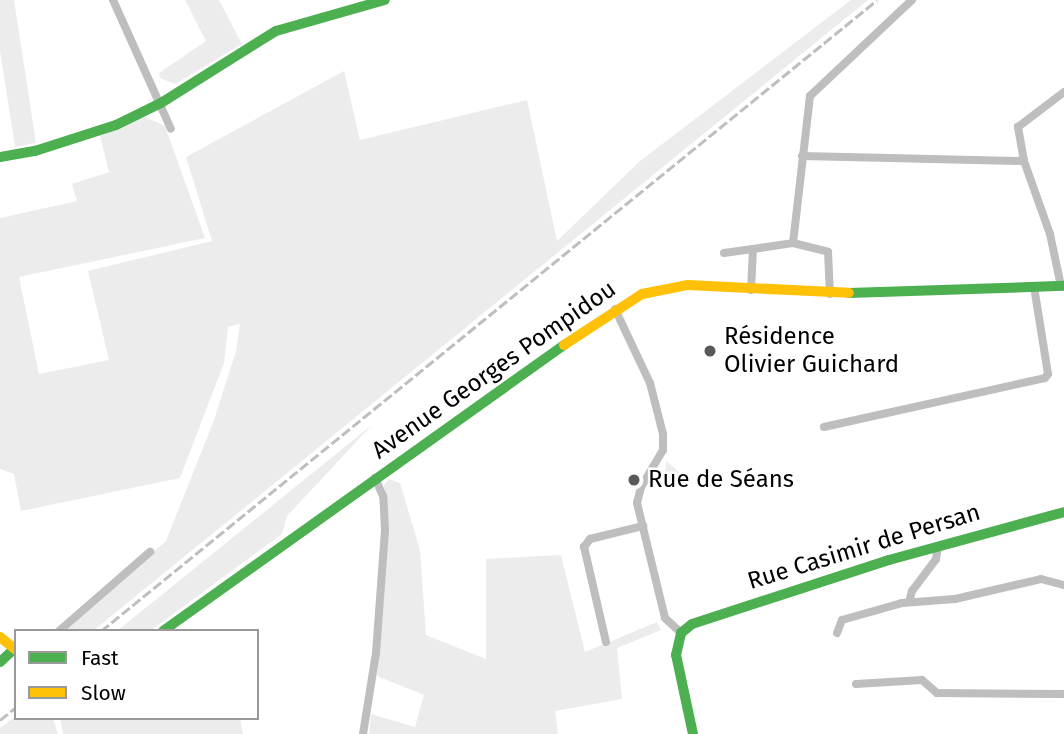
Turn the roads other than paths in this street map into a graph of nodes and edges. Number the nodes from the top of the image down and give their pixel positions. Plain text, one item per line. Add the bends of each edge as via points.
1 (113, 0) edge
2 (385, 0) edge
3 (912, 0) edge
4 (1064, 92) edge
5 (161, 103) junction
6 (171, 129) dead end
7 (802, 156) junction
8 (0, 157) edge
9 (1024, 161) junction
10 (793, 243) junction
11 (753, 249) junction
12 (724, 253) dead end
13 (1062, 286) edge
14 (1034, 287) junction
15 (751, 290) junction
16 (830, 293) junction
17 (615, 309) junction
18 (824, 427) dead end
19 (375, 478) junction
20 (1064, 512) edge
21 (643, 526) junction
22 (938, 546) junction
23 (150, 552) dead end
24 (1064, 585) edge
25 (909, 602) junction
26 (62, 629) edge
27 (166, 629) edge
28 (681, 633) junction
29 (837, 634) dead end
30 (0, 637) edge
31 (607, 642) dead end
32 (14, 648) edge
33 (14, 650) edge
34 (0, 662) edge
35 (856, 684) dead end
36 (1064, 694) edge
37 (363, 734) edge
38 (693, 734) edge

1 - 5 street
2 - 5 main road via 276,31
3 - 7 street via 810,96
4 - 9 street via 1018,127
5 - 6 street
5 - 8 main road via 85,137
7 - 9 street
7 - 10 street
9 - 13 street via 1050,234
10 - 11 street
10 - 16 street via 828,252
11 - 12 street
11 - 15 street
13 - 14 main road, Avenue Georges Pompidou
14 - 16 main road, Avenue Georges Pompidou
14 - 18 street via 1045,378
15 - 16 main road, Avenue Georges Pompidou
15 - 17 main road, Avenue Georges Pompidou via 677,286 642,294
17 - 19 main road, Avenue Georges Pompidou
17 - 21 street via 650,383 664,440 663,450 637,494
19 - 27 main road, Avenue Georges Pompidou
19 - 37 street via 384,502 384,545 375,663
20 - 22 main road, Rue Casimir de Persan
21 - 28 street via 664,618
21 - 31 street via 590,539 584,547
22 - 25 street via 936,559
22 - 28 main road, Rue Casimir de Persan via 709,616
23 - 26 street
24 - 25 street via 1041,579 955,599
25 - 29 street via 842,620
28 - 38 main road via 676,663
30 - 32 main road
33 - 34 main road
35 - 36 street via 922,680 937,693

